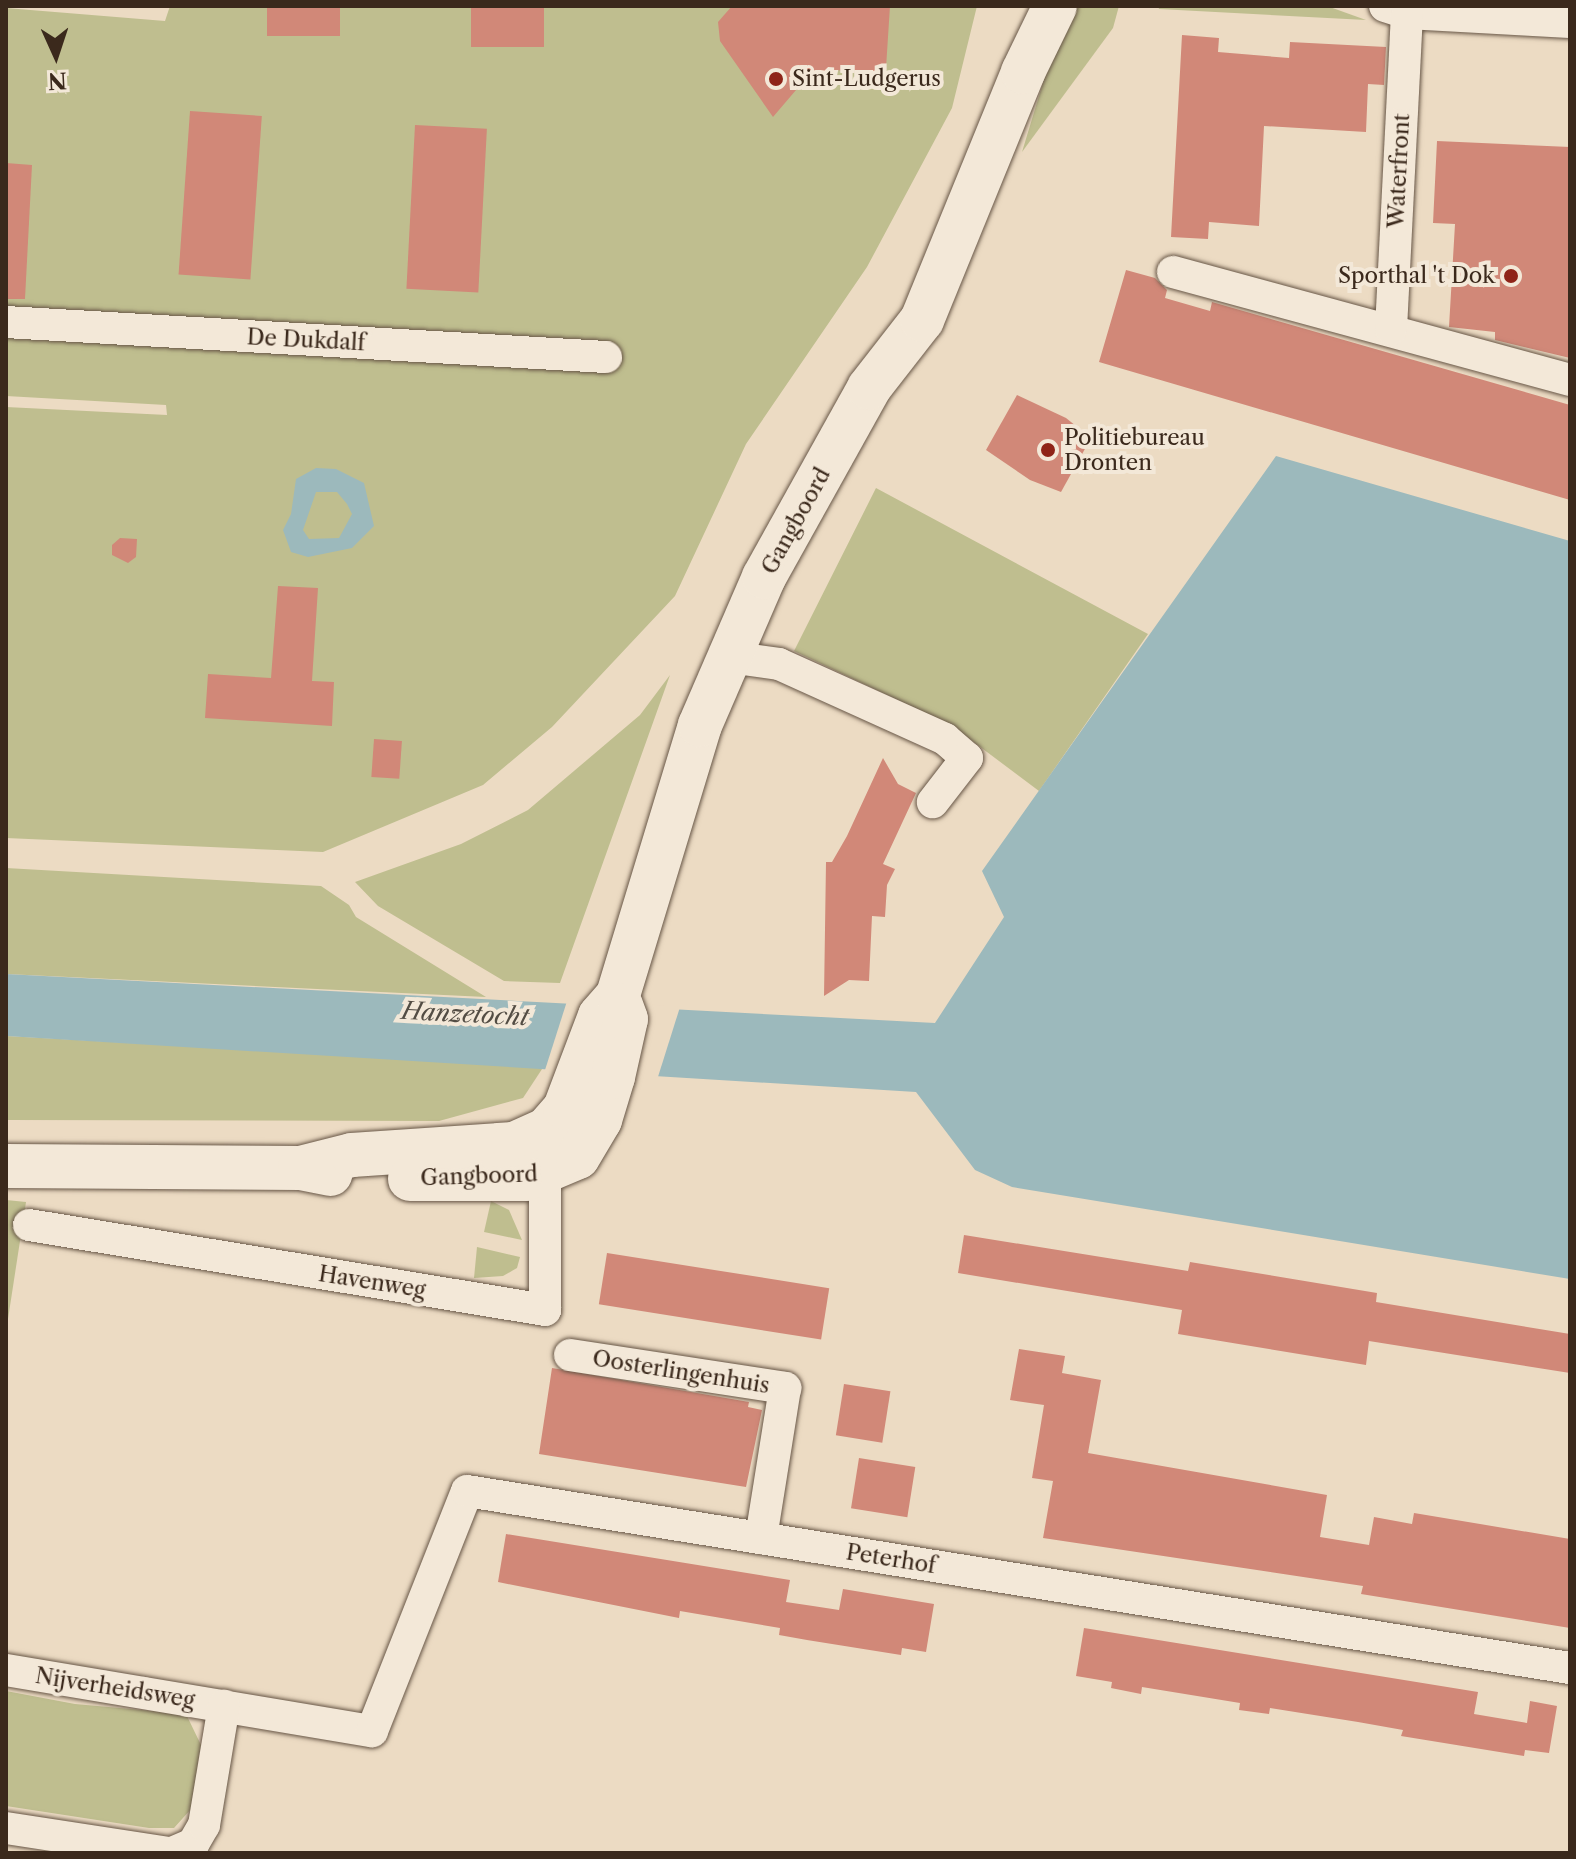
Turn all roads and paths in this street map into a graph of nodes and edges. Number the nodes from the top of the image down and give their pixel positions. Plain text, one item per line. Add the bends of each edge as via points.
1 (1027, 6) edge
2 (1055, 6) edge
3 (1396, 10) edge
4 (1570, 22) edge
5 (1023, 72) junction
6 (1173, 272) dead end
7 (6, 322) edge
8 (1391, 329) junction
9 (606, 357) dead end
10 (1570, 380) edge
11 (729, 657) junction
12 (933, 802) dead end
13 (540, 1156) junction
14 (6, 1166) edge
15 (29, 1225) dead end
16 (570, 1355) dead end
17 (761, 1538) junction
18 (1570, 1668) edge
19 (6, 1670) edge
20 (224, 1706) junction
21 (372, 1731) joint
22 (6, 1828) edge
23 (171, 1853) edge

1 - 5 main road, Gangboord
2 - 5 main road, Gangboord
3 - 4 street
3 - 8 street, Waterfront
5 - 11 main road, Gangboord via 922,320 869,388 764,577
6 - 8 street
7 - 9 street, De Dukdalf
8 - 10 street
11 - 12 street via 779,664 945,739 967,758
11 - 13 main road, Gangboord via 700,725 622,980 600,1016 596,1076 565,1108
13 - 14 main road, Gangboord via 478,1181 363,1178 300,1168
13 - 15 street, Havenweg via 545,1310
16 - 17 street, Oosterlingenhuis via 785,1388
17 - 18 street, Peterhof
17 - 21 street, Peterhof via 467,1491
19 - 20 street, Nijverheidsweg
20 - 21 street, Nijverheidsweg
20 - 23 street, Nijverheidsweg via 204,1825 193,1844
22 - 23 street, Nijverheidsweg

